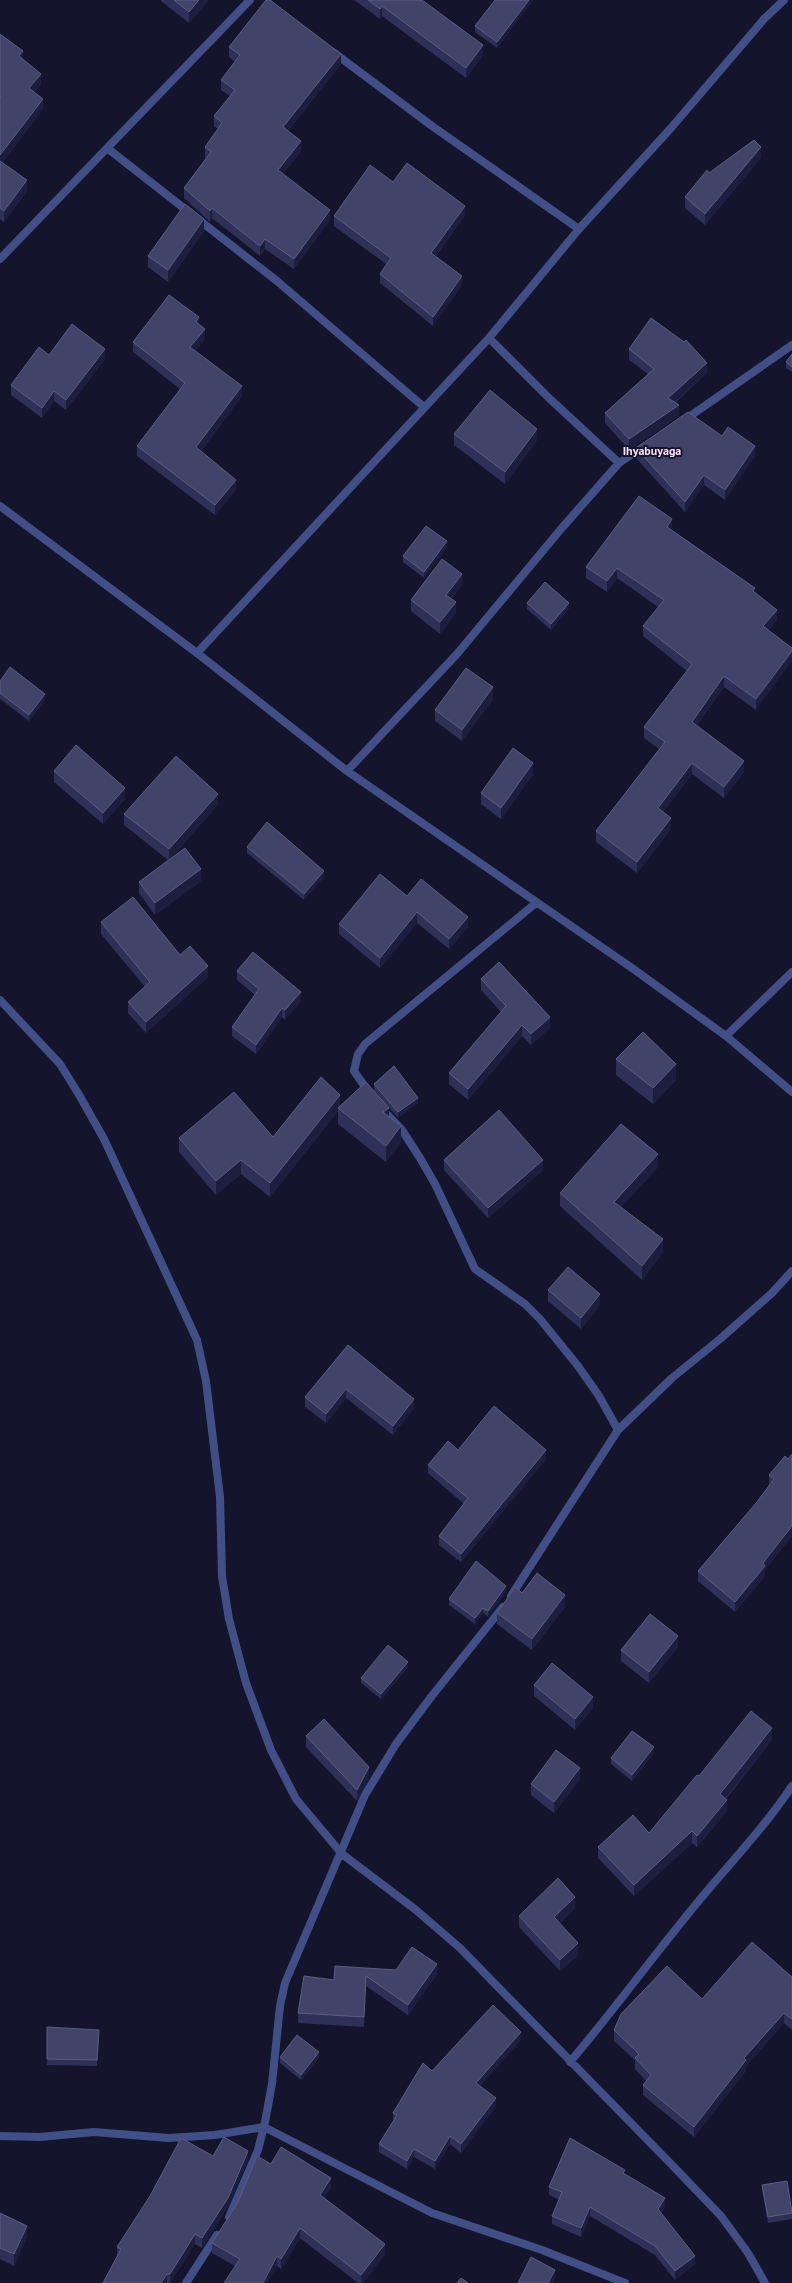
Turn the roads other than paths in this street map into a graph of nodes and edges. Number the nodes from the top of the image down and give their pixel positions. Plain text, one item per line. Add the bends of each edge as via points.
1 (250, 0) edge
2 (784, 0) edge
3 (326, 47) edge
4 (107, 148) junction
5 (578, 229) junction
6 (0, 259) edge
7 (489, 338) junction
8 (792, 345) edge
9 (424, 408) junction
10 (676, 425) edge
11 (651, 442) edge
12 (620, 464) junction
13 (0, 506) edge
14 (197, 653) junction
15 (347, 770) junction
16 (536, 903) junction
17 (792, 972) edge
18 (0, 1000) edge
19 (726, 1036) junction
20 (792, 1092) edge
21 (792, 1271) edge
22 (618, 1430) junction
23 (792, 1786) edge
24 (342, 1854) junction
25 (570, 2062) junction
26 (264, 2127) junction
27 (0, 2136) edge
28 (186, 2283) edge
29 (625, 2283) edge
30 (765, 2283) edge

1 - 4 street
2 - 5 street via 764,19
3 - 5 street
4 - 6 street
4 - 9 street via 276,281
5 - 7 street
7 - 9 street
7 - 12 street
8 - 10 street
9 - 14 street
11 - 12 street
12 - 15 street via 561,529 457,654
13 - 14 street
14 - 15 street
15 - 16 street
16 - 19 street
16 - 22 street via 365,1044 358,1054 354,1071 377,1104 402,1130 420,1158 475,1269 525,1304 540,1319 578,1366
17 - 19 street
18 - 24 street via 60,1064 78,1093 104,1139 197,1340 206,1381 220,1497 223,1583 229,1619 246,1683 271,1750 296,1799
19 - 20 street
21 - 22 street via 772,1293 672,1378
22 - 24 street via 501,1610 396,1744 365,1795
23 - 25 street
24 - 25 street via 416,1910 460,1948
24 - 26 street via 314,1912 286,1983 280,2006 272,2084
25 - 30 street via 721,2216 748,2253
26 - 27 street via 215,2135 169,2138 94,2132 40,2137
26 - 28 street via 258,2150 233,2210
26 - 29 street via 432,2213 542,2250

